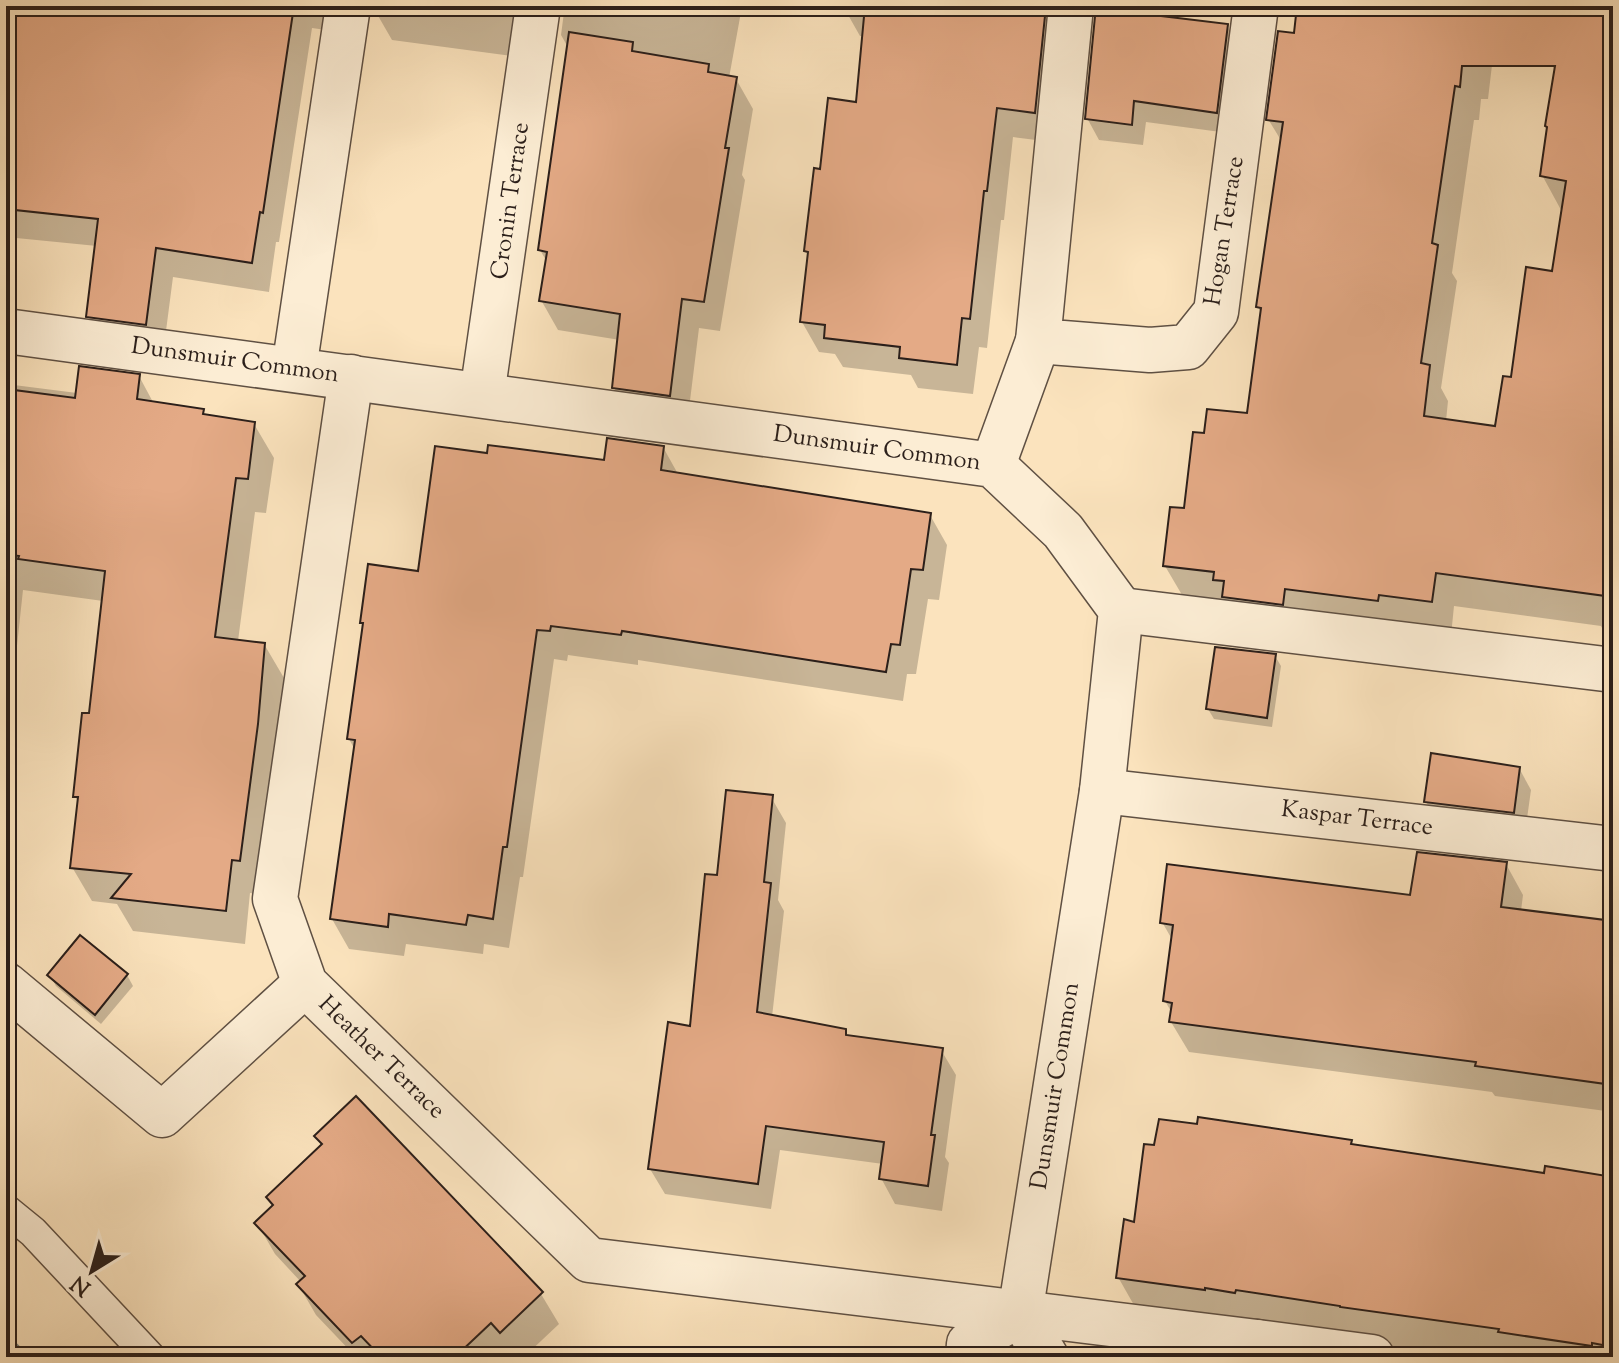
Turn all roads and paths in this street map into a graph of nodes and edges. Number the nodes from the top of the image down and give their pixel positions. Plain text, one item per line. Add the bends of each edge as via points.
1 (348, 6) edge
2 (538, 6) edge
3 (1071, 6) edge
4 (1256, 6) edge
5 (6, 331) edge
6 (1038, 341) junction
7 (294, 369) junction
8 (351, 377) junction
9 (482, 395) junction
10 (993, 465) junction
11 (1121, 610) junction
12 (1613, 670) edge
13 (1102, 791) junction
14 (1613, 849) edge
15 (305, 984) junction
16 (6, 985) edge
17 (6, 1210) edge
18 (1020, 1314) junction
19 (1256, 1349) edge
20 (150, 1357) edge
21 (968, 1357) edge
22 (1046, 1357) edge
23 (1372, 1357) edge

1 - 7 street
2 - 9 street, Cronin Terrace
3 - 6 street
4 - 6 street, Hogan Terrace via 1216,312 1188,347 1150,350
5 - 7 street, Dunsmuir Common
6 - 10 street
7 - 8 street, Dunsmuir Common
8 - 9 street, Dunsmuir Common
8 - 15 street, Heather Terrace via 275,899
9 - 10 street, Dunsmuir Common
10 - 11 street, Dunsmuir Common via 1063,531
11 - 12 street
11 - 13 street, Dunsmuir Common
13 - 14 street, Kaspar Terrace
13 - 18 street, Dunsmuir Common
15 - 16 street via 162,1115
15 - 18 street, Heather Terrace via 589,1260
17 - 20 lane
18 - 19 street, Heather Terrace
18 - 21 street via 969,1344
18 - 22 street
19 - 23 street, Heather Terrace

